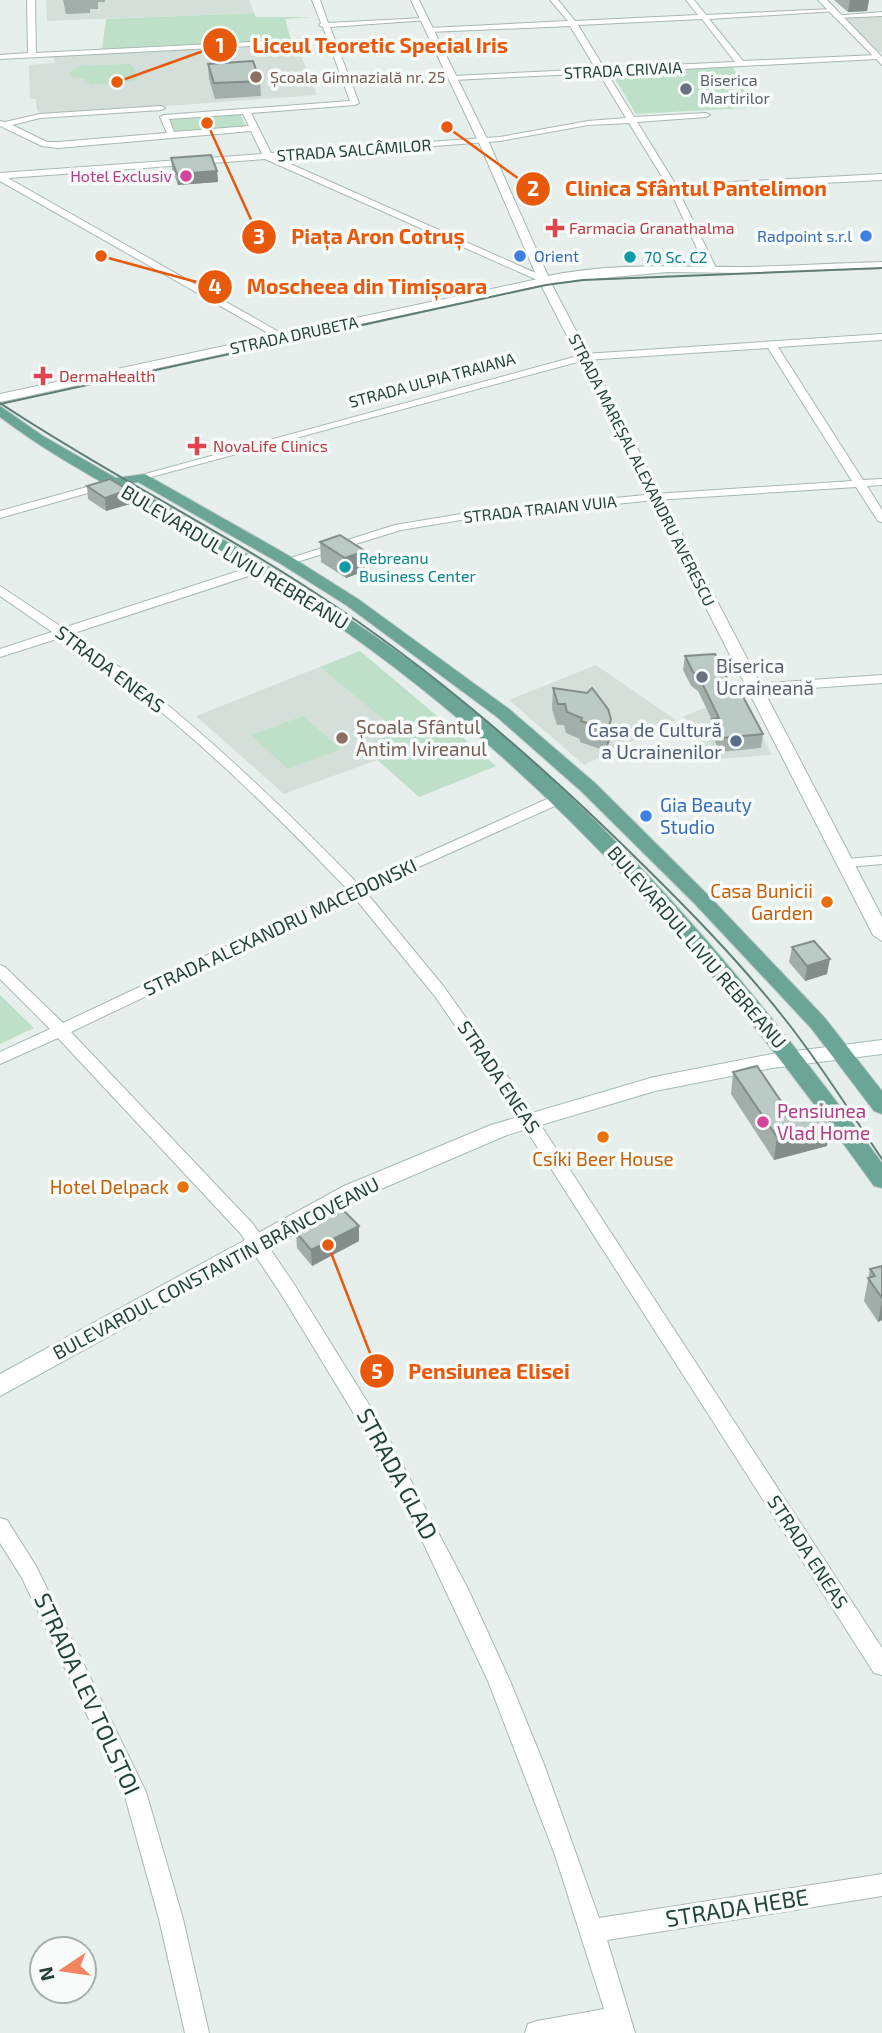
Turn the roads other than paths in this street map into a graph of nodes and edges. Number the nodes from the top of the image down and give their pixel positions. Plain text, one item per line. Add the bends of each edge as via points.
1 (31, 0) edge
2 (316, 0) edge
3 (415, 0) edge
4 (554, 0) edge
5 (690, 0) edge
6 (822, 0) edge
7 (835, 13) junction
8 (882, 13) edge
9 (705, 17) junction
10 (572, 22) junction
11 (323, 25) junction
12 (427, 25) junction
13 (310, 41) dead end
14 (32, 54) junction
15 (0, 57) edge
16 (879, 57) edge
17 (741, 64) junction
18 (601, 71) junction
19 (453, 78) junction
20 (160, 108) dead end
21 (246, 111) junction
22 (706, 116) dead end
23 (630, 119) junction
24 (2, 124) edge
25 (254, 128) junction
26 (171, 134) junction
27 (483, 141) junction
28 (268, 157) junction
29 (0, 176) edge
30 (882, 177) edge
31 (673, 188) junction
32 (882, 265) edge
33 (712, 270) junction
34 (544, 280) junction
35 (882, 337) edge
36 (282, 338) junction
37 (771, 344) junction
38 (585, 357) junction
39 (0, 398) edge
40 (0, 410) edge
41 (139, 477) junction
42 (882, 482) edge
43 (114, 483) junction
44 (859, 484) junction
45 (655, 497) junction
46 (0, 515) edge
47 (882, 519) edge
48 (287, 561) junction
49 (260, 568) junction
50 (0, 590) edge
51 (62, 633) junction
52 (0, 653) edge
53 (882, 679) edge
54 (755, 688) junction
55 (561, 798) junction
56 (882, 860) edge
57 (846, 863) junction
58 (356, 890) junction
59 (882, 935) edge
60 (0, 970) edge
61 (62, 1030) junction
62 (882, 1047) edge
63 (842, 1052) junction
64 (794, 1058) junction
65 (0, 1059) edge
66 (882, 1106) edge
67 (529, 1121) junction
68 (882, 1180) edge
69 (257, 1242) junction
70 (0, 1386) edge
71 (0, 1526) edge
72 (882, 1666) edge
73 (882, 1885) edge
74 (592, 1931) junction
75 (621, 2026) edge
76 (197, 2033) edge
77 (537, 2033) edge

1 - 14 street
2 - 11 street
3 - 12 street, STRADA MAREȘAL ALEXANDRU AVERESCU
4 - 10 street
5 - 9 street
6 - 7 street
7 - 8 street
7 - 9 street
7 - 16 street
9 - 10 street
9 - 17 street
10 - 12 street
10 - 18 street
11 - 12 street
11 - 21 street via 355,103
12 - 19 street, STRADA MAREȘAL ALEXANDRU AVERESCU
13 - 14 street
14 - 15 street
16 - 17 street, STRADA CRIVAIA
17 - 18 street, STRADA CRIVAIA
18 - 19 street, STRADA CRIVAIA
18 - 23 street
19 - 27 street, STRADA MAREȘAL ALEXANDRU AVERESCU
20 - 24 street via 40,116
21 - 25 street
21 - 26 street via 164,117
22 - 23 street, STRADA SALCÂMILOR
23 - 27 street, STRADA SALCÂMILOR
23 - 31 street
24 - 26 street via 45,144 58,145
25 - 26 street
25 - 28 street
27 - 28 street, STRADA SALCÂMILOR
27 - 34 street, STRADA MAREȘAL ALEXANDRU AVERESCU
28 - 29 street, STRADA SALCÂMILOR
28 - 34 street
29 - 36 street
30 - 31 street
31 - 33 street
32 - 33 street, STRADA DRUBETA
33 - 34 street, STRADA DRUBETA via 581,274
34 - 36 street, STRADA DRUBETA
34 - 38 street, STRADA MAREȘAL ALEXANDRU AVERESCU
35 - 37 street, STRADA ULPIA TRAIANA
36 - 39 street, STRADA DRUBETA
37 - 38 street, STRADA ULPIA TRAIANA
37 - 44 street
38 - 41 street, STRADA ULPIA TRAIANA
38 - 45 street, STRADA MAREȘAL ALEXANDRU AVERESCU
40 - 43 main road, BULEVARDUL LIVIU REBREANU via 38,439
41 - 43 main road, STRADA ULPIA TRAIANA
41 - 48 main road, BULEVARDUL LIVIU REBREANU
42 - 44 street, STRADA TRAIAN VUIA
43 - 46 street, STRADA ULPIA TRAIANA
43 - 49 main road, BULEVARDUL LIVIU REBREANU
44 - 45 street, STRADA TRAIAN VUIA
44 - 47 street
45 - 48 street, STRADA TRAIAN VUIA via 547,506 399,527
45 - 54 street, STRADA MAREȘAL ALEXANDRU AVERESCU
48 - 63 main road, BULEVARDUL LIVIU REBREANU via 439,663 588,787 730,929
49 - 51 street
49 - 55 main road, BULEVARDUL LIVIU REBREANU via 413,672
50 - 51 street, STRADA ENEAS
51 - 52 street
51 - 58 street, STRADA ENEAS via 206,744
53 - 54 street
54 - 57 street, STRADA MAREȘAL ALEXANDRU AVERESCU
55 - 58 street, STRADA ALEXANDRU MACEDONSKI
55 - 64 main road, BULEVARDUL LIVIU REBREANU via 670,910
56 - 57 street
57 - 59 street, STRADA MAREȘAL ALEXANDRU AVERESCU
58 - 61 street, STRADA ALEXANDRU MACEDONSKI
58 - 67 street, STRADA ENEAS via 439,991
60 - 61 street, STRADA GLAD
61 - 65 street, STRADA ALEXANDRU MACEDONSKI
61 - 69 street, STRADA GLAD
62 - 63 main road, BULEVARDUL CONSTANTIN BRÂNCOVEANU
63 - 64 main road, BULEVARDUL CONSTANTIN BRÂNCOVEANU
63 - 66 main road, BULEVARDUL LIVIU REBREANU
64 - 67 main road, BULEVARDUL CONSTANTIN BRÂNCOVEANU via 654,1084
64 - 68 main road, BULEVARDUL LIVIU REBREANU
67 - 69 main road, BULEVARDUL CONSTANTIN BRÂNCOVEANU via 382,1178
67 - 72 street, STRADA ENEAS
69 - 70 main road, BULEVARDUL CONSTANTIN BRÂNCOVEANU
69 - 74 street, STRADA GLAD via 356,1398 472,1617
71 - 76 street, STRADA LEV TOLSTOI via 29,1572 135,1792
73 - 74 street, STRADA HEBE
74 - 75 street, STRADA GLAD
75 - 77 street

